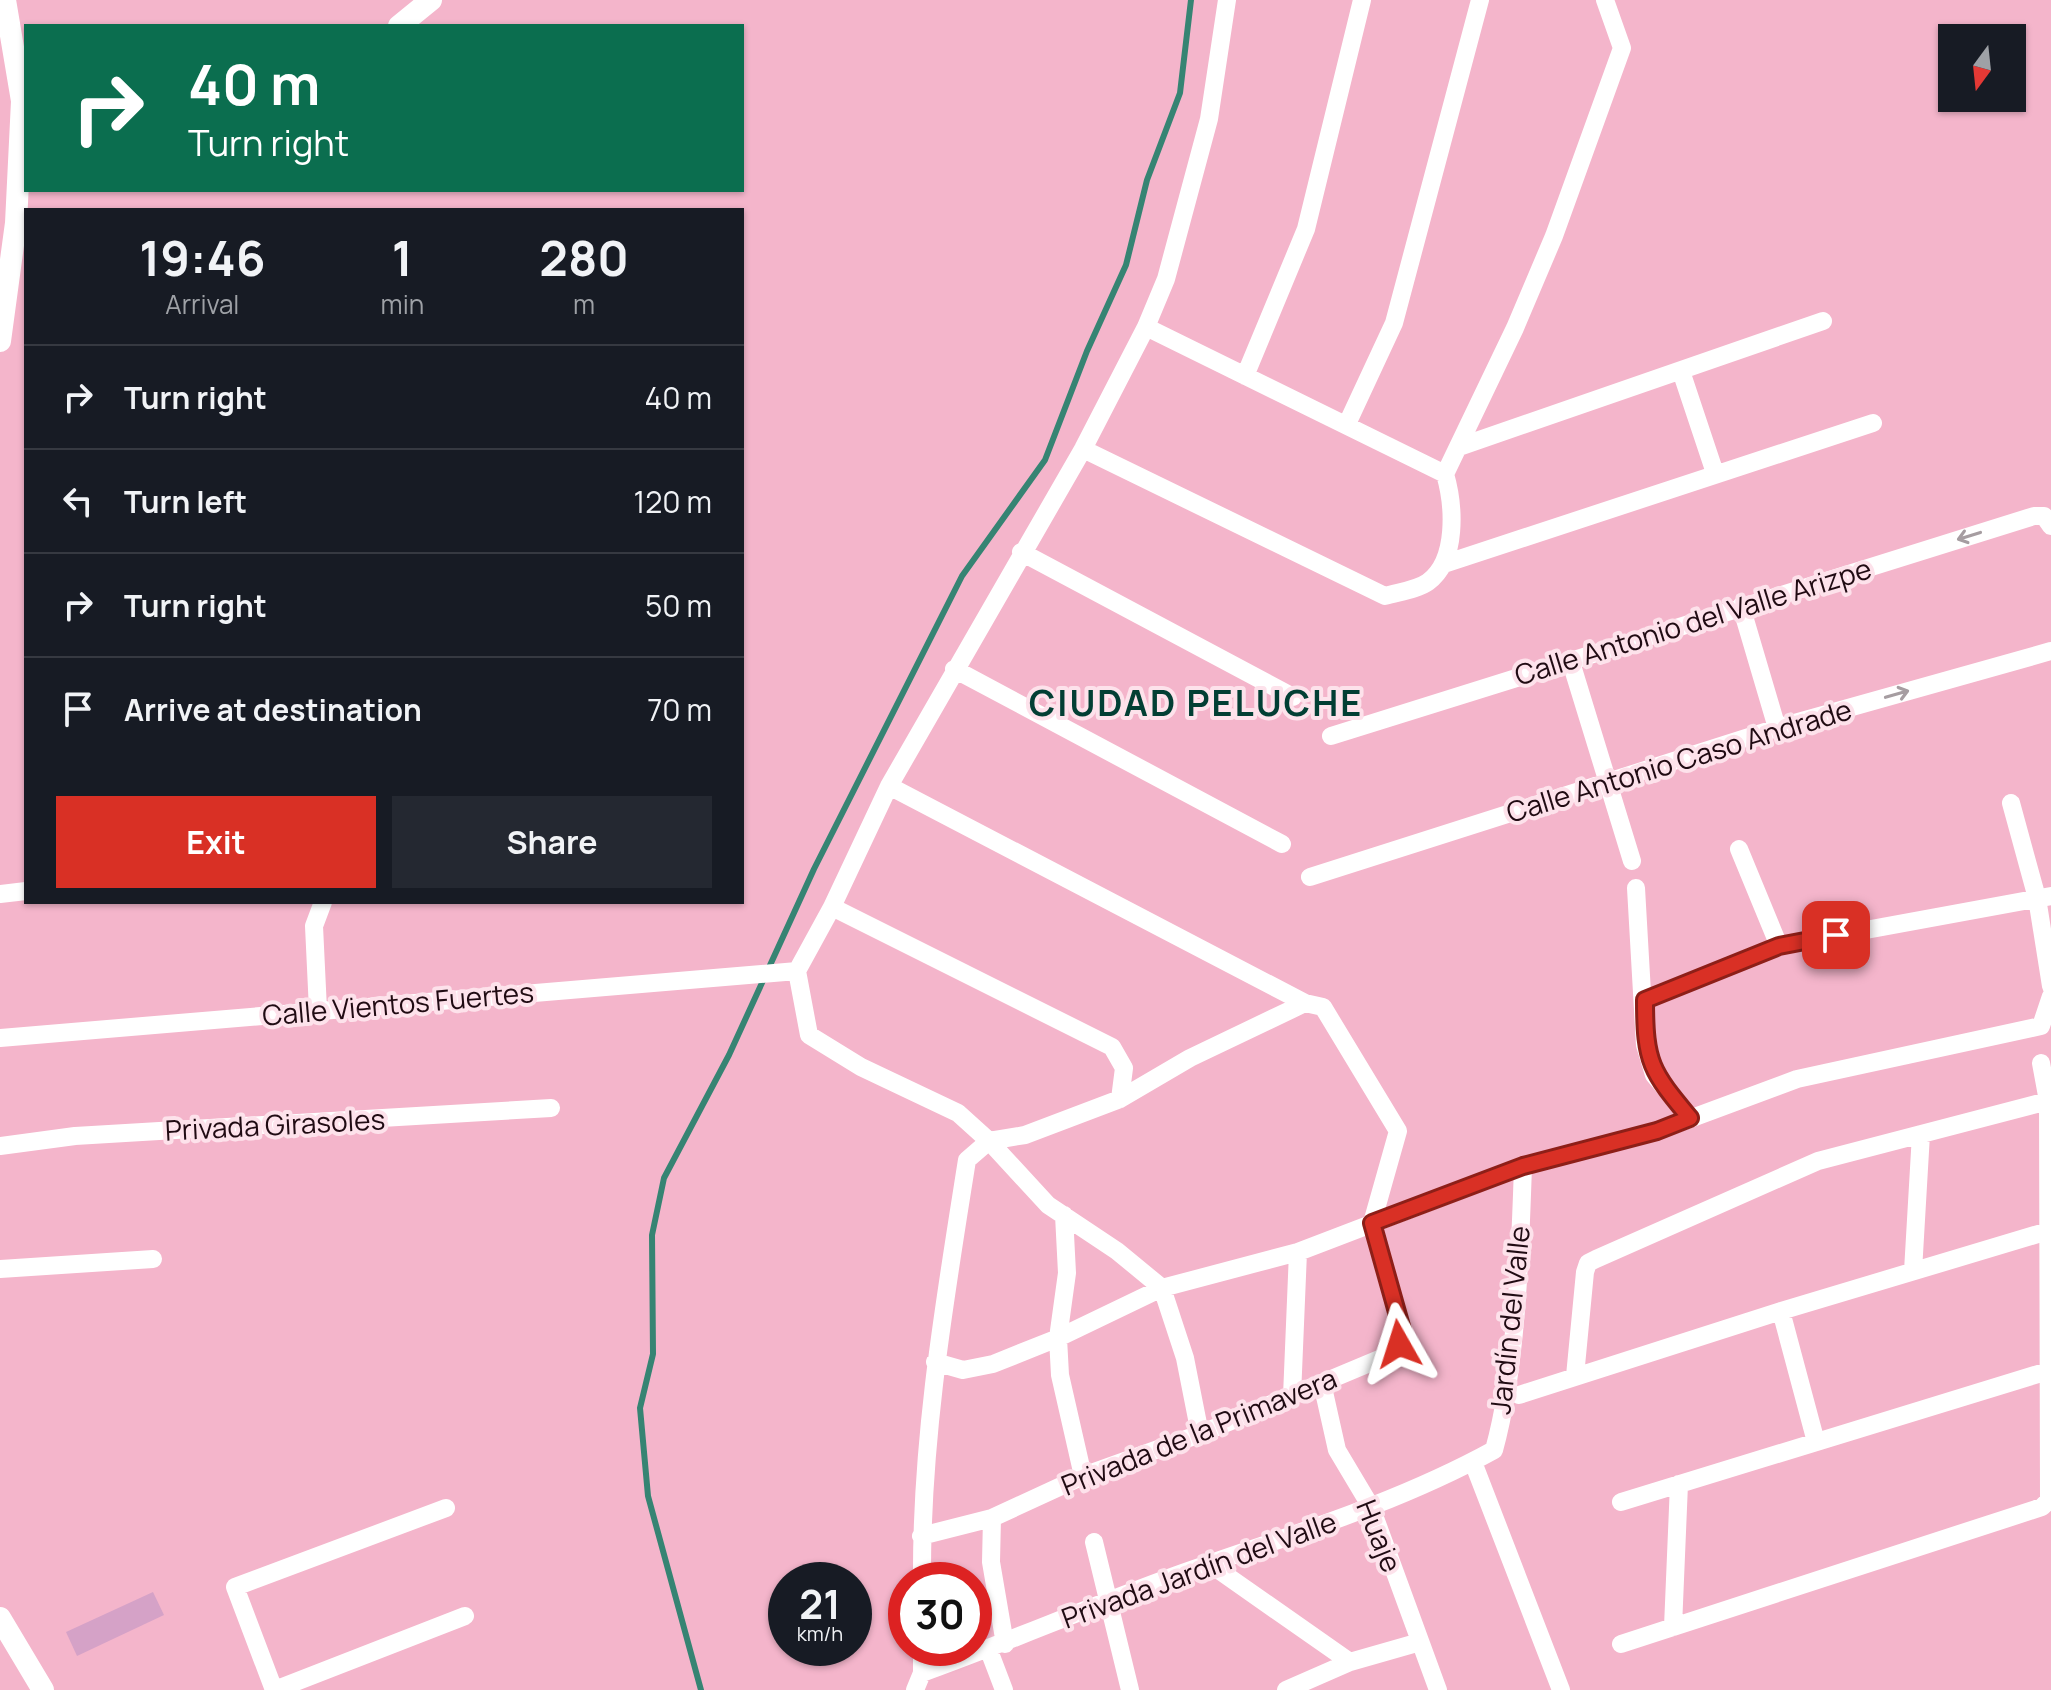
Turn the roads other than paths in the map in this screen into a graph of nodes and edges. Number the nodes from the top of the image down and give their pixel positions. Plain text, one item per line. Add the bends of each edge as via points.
1 (5, 0) edge
2 (431, 0) edge
3 (1227, 0) edge
4 (1362, 0) edge
5 (1480, 0) edge
6 (1605, 0) edge
7 (401, 24) edge
8 (24, 101) edge
9 (1823, 321) dead end
10 (1146, 327) junction
11 (0, 341) edge
12 (1681, 371) junction
13 (1245, 376) junction
14 (1873, 423) dead end
15 (1347, 424) junction
16 (1459, 447) junction
17 (1083, 449) junction
18 (1715, 473) junction
19 (1445, 474) junction
20 (2051, 526) edge
21 (1021, 552) junction
22 (1444, 564) junction
23 (1741, 606) junction
24 (2051, 651) edge
25 (1570, 659) junction
26 (954, 669) junction
27 (1293, 697) dead end
28 (1777, 728) junction
29 (1331, 736) dead end
30 (1608, 782) junction
31 (889, 786) junction
32 (2011, 803) dead end
33 (1282, 844) dead end
34 (1739, 849) dead end
35 (1632, 861) dead end
36 (1310, 877) dead end
37 (1636, 888) dead end
38 (24, 891) edge
39 (0, 894) edge
40 (2044, 897) edge
41 (322, 904) edge
42 (832, 907) junction
43 (1779, 946) junction
44 (789, 972) junction
45 (2051, 986) edge
46 (2051, 996) edge
47 (1645, 1000) junction
48 (1305, 1003) junction
49 (318, 1010) junction
50 (0, 1038) edge
51 (2041, 1063) dead end
52 (1120, 1099) junction
53 (2048, 1101) junction
54 (551, 1108) dead end
55 (1690, 1118) junction
56 (1921, 1134) junction
57 (989, 1141) junction
58 (0, 1146) edge
59 (1523, 1166) junction
60 (1064, 1215) junction
61 (1372, 1223) junction
62 (2048, 1231) junction
63 (1298, 1252) junction
64 (153, 1259) dead end
65 (0, 1269) edge
66 (1913, 1271) junction
67 (1162, 1288) junction
68 (1781, 1311) junction
69 (1058, 1338) junction
70 (935, 1362) junction
71 (2050, 1370) edge
72 (1575, 1376) junction
73 (1322, 1383) junction
74 (1519, 1395) dead end
75 (1292, 1396) junction
76 (1200, 1434) junction
77 (1816, 1442) junction
78 (1473, 1462) junction
79 (1083, 1476) junction
80 (1679, 1484) junction
81 (1621, 1502) dead end
82 (1371, 1507) junction
83 (446, 1508) dead end
84 (992, 1518) junction
85 (921, 1536) junction
86 (1094, 1542) dead end
87 (922, 1562) edge
88 (1210, 1564) junction
89 (1106, 1601) junction
90 (465, 1616) dead end
91 (0, 1618) edge
92 (1673, 1627) junction
93 (1420, 1642) junction
94 (1621, 1644) dead end
95 (996, 1646) junction
96 (1350, 1662) junction
97 (918, 1682) edge
98 (43, 1690) edge
99 (274, 1690) edge
100 (1004, 1690) edge
101 (1130, 1690) edge
102 (1286, 1690) edge
103 (1438, 1690) edge
104 (1561, 1690) edge

1 - 8 street
2 - 7 street
3 - 10 street via 1209,119 1166,279
4 - 13 street via 1306,229
5 - 15 street via 1394,323
6 - 16 street via 1622,48 1554,236
8 - 11 street via 16,223
9 - 12 street
10 - 13 street
10 - 17 street
12 - 16 street
12 - 18 street
13 - 15 street
14 - 18 street
15 - 19 street
16 - 19 street
17 - 21 street
17 - 22 street via 1385,596 1427,583
18 - 22 street
19 - 22 street via 1453,502
20 -> 23 street, Calle Antonio del Valle Arizpe via 2044,516 2034,516
21 - 26 street
21 - 27 street
23 - 25 street, Calle Antonio del Valle Arizpe
23 - 28 street
28 -> 24 street, Calle Antonio Caso Andrade
25 - 29 street, Calle Antonio del Valle Arizpe
25 - 30 street
26 - 31 street
26 - 33 street
28 - 30 street, Calle Antonio Caso Andrade
30 - 35 street
30 - 36 street, Calle Antonio Caso Andrade
31 - 42 street
31 - 48 street
32 - 40 street
34 - 43 street
37 - 47 street
38 - 39 street
40 - 43 street
40 - 45 street
41 - 49 street via 314,926
42 - 44 street
42 - 52 street via 1112,1047 1124,1068
43 - 47 street
44 - 49 street, Calle Vientos Fuertes
44 - 57 street via 809,1035 861,1067 958,1113
46 - 55 street via 2041,1026 1797,1079
47 - 55 street via 1645,1045 1654,1075
48 - 52 street via 1190,1058
48 - 61 street via 1323,1007 1398,1131
49 - 50 street, Calle Vientos Fuertes
51 - 53 street
52 - 57 street via 1025,1135
53 - 56 street
53 - 62 street
54 - 58 street, Privada Girasoles via 75,1136
55 - 59 street
56 - 66 street
56 - 72 street via 1818,1161 1588,1263
57 - 60 street via 1048,1205
57 - 70 street via 967,1160
59 - 61 street
59 - 78 street, Jardín del Valle via 1503,1416 1494,1450
60 - 67 street
60 - 69 street via 1067,1273
61 - 63 street
61 - 73 street, Privada de la Primavera via 1402,1330 1399,1344 1384,1357
62 - 66 street
62 - 71 street
63 - 67 street
63 - 75 street
64 - 65 street
66 - 68 street
67 - 69 street
67 - 76 street via 1185,1358
68 - 72 street
68 - 77 street
69 - 70 street via 975,1369
69 - 79 street via 1060,1375
70 - 85 street
71 - 77 street
71 - 92 street via 2051,1489 2042,1507
72 - 74 street
73 - 75 street, Privada de la Primavera
73 - 82 street, Huaje via 1337,1450
75 - 76 street, Privada de la Primavera
76 - 79 street, Privada de la Primavera
77 - 80 street
78 - 82 street, Privada Jardín del Valle
78 - 104 street
79 - 84 street, Privada de la Primavera
80 - 81 street
80 - 92 street
82 - 88 street, Privada Jardín del Valle
82 - 93 street, Huaje
83 - 99 street via 235,1587
84 - 85 street, Privada de la Primavera
84 - 95 street
85 - 87 street
86 - 89 street
88 - 89 street, Privada Jardín del Valle
88 - 96 street
89 - 95 street, Privada Jardín del Valle
89 - 101 street
90 - 99 street
91 - 98 street
92 - 94 street
93 - 96 street
93 - 103 street, Huaje
95 - 97 street, Privada Jardín del Valle
95 - 100 street
96 - 102 street

